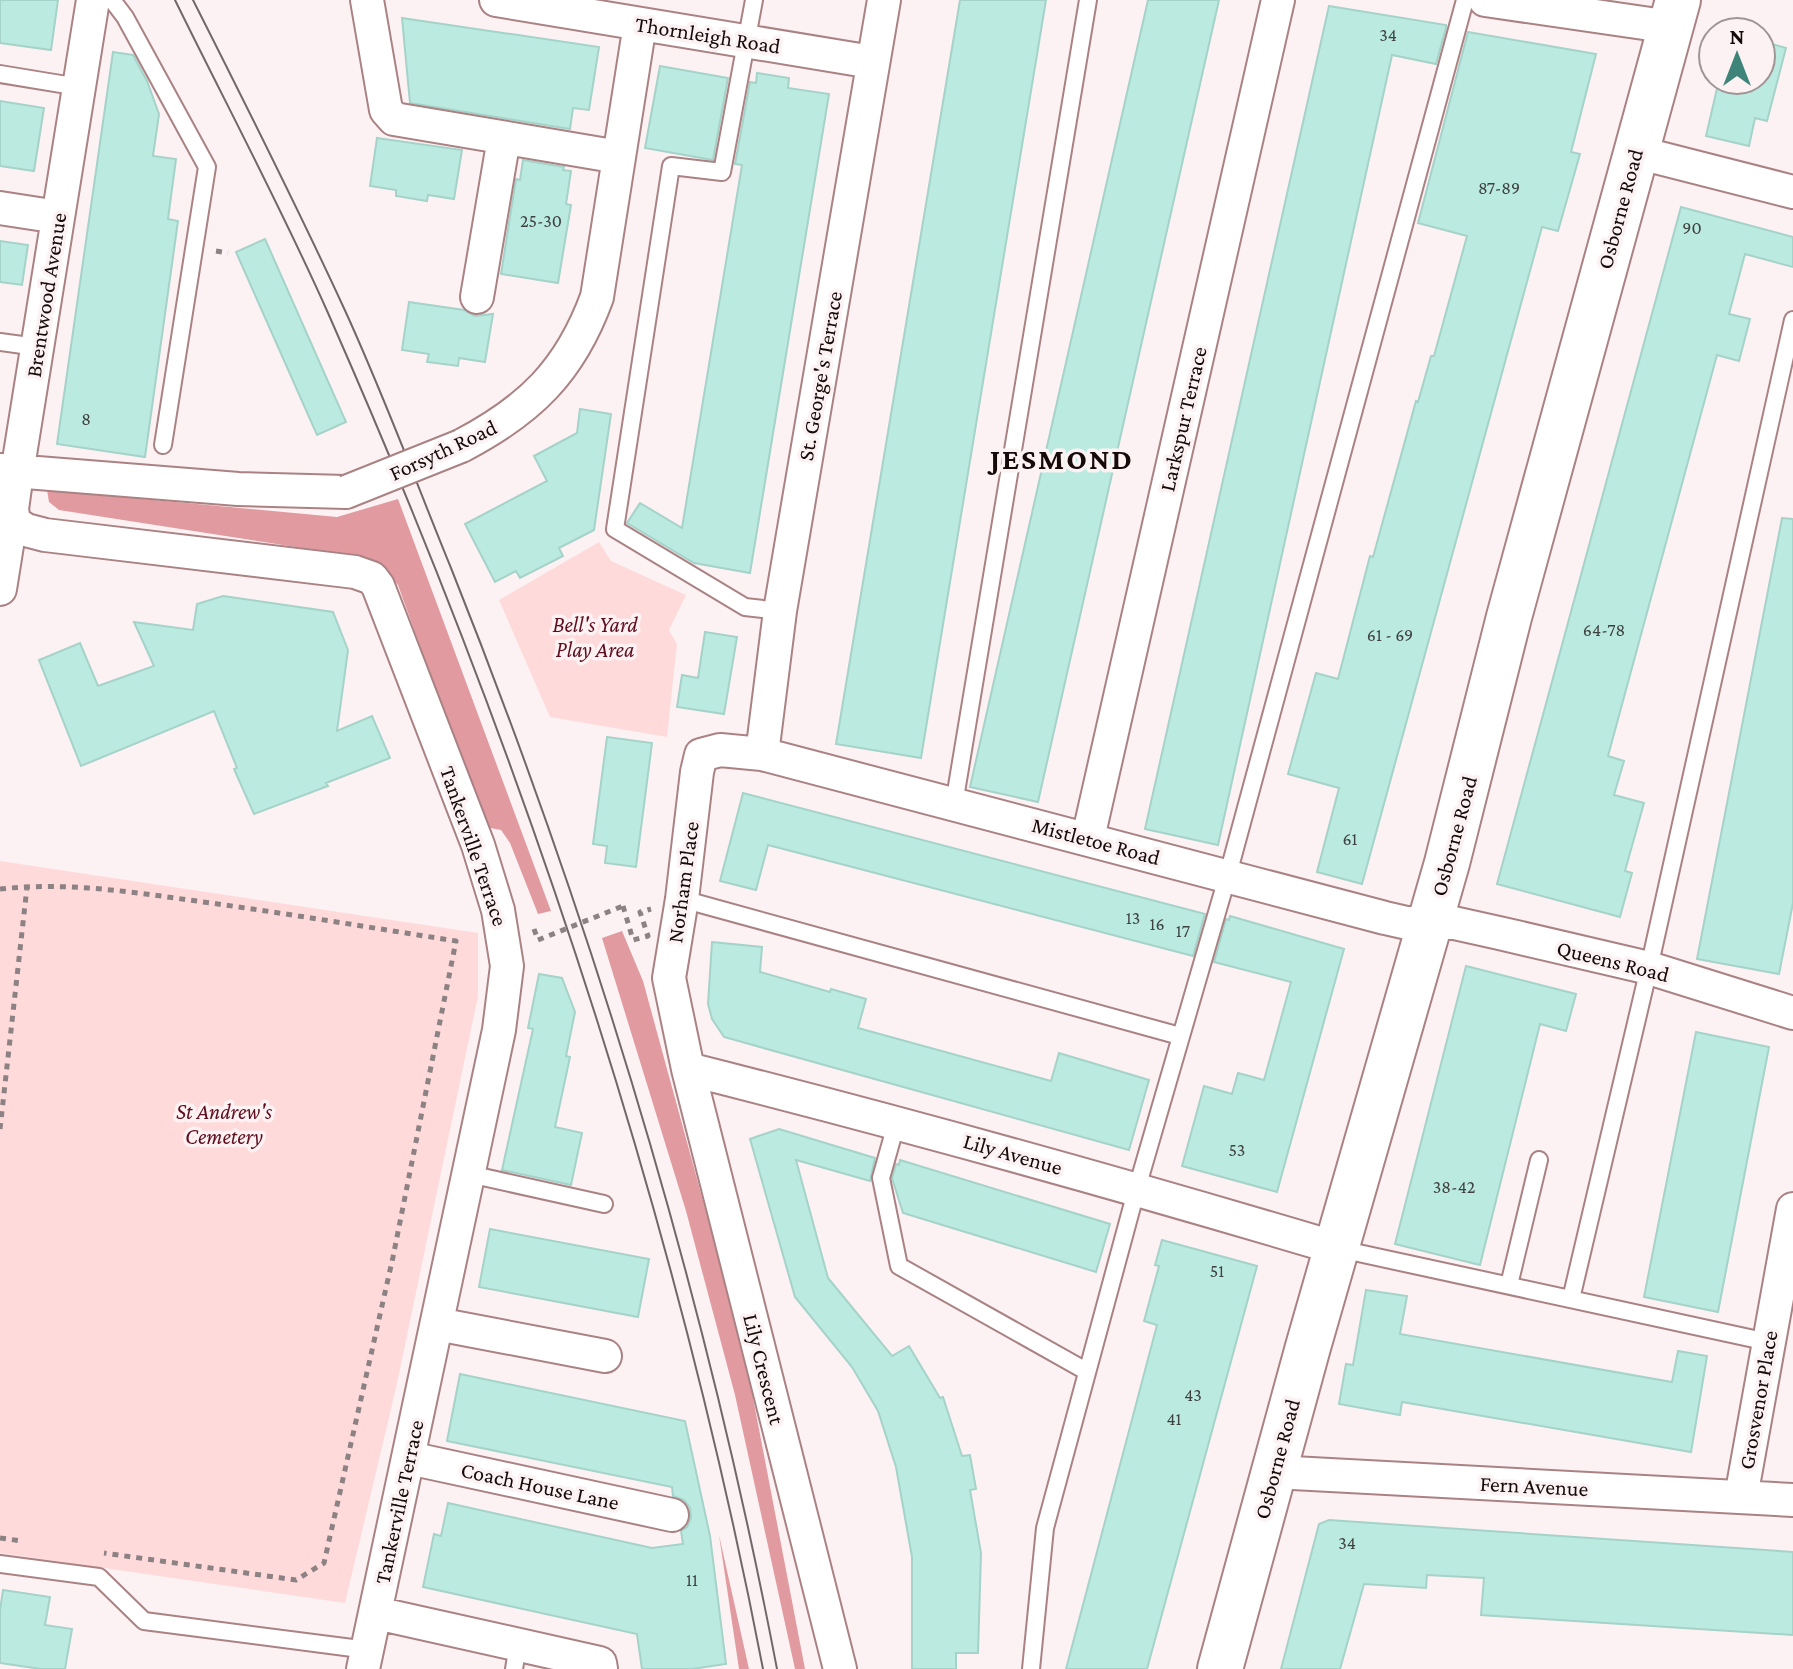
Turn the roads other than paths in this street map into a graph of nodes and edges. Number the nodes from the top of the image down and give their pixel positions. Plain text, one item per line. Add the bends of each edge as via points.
1 (93, 0) edge
2 (112, 0) edge
3 (367, 0) edge
4 (496, 0) edge
5 (754, 0) edge
6 (884, 0) edge
7 (1088, 0) edge
8 (1278, 0) edge
9 (1465, 0) edge
10 (1485, 0) edge
11 (1674, 13) edge
12 (640, 24) junction
13 (747, 42) junction
14 (872, 62) junction
15 (0, 74) edge
16 (79, 87) junction
17 (504, 138) junction
18 (1636, 152) junction
19 (619, 157) junction
20 (1793, 192) edge
21 (0, 208) edge
22 (58, 217) junction
23 (477, 297) dead end
24 (1793, 320) edge
25 (0, 342) edge
26 (37, 347) junction
27 (163, 445) dead end
28 (9, 471) edge
29 (14, 522) junction
30 (0, 589) edge
31 (780, 611) junction
32 (762, 754) junction
33 (954, 804) junction
34 (1088, 838) junction
35 (1227, 878) junction
36 (667, 904) junction
37 (1430, 923) junction
38 (1649, 968) junction
39 (1793, 1013) edge
40 (1180, 1036) junction
41 (688, 1069) junction
42 (897, 1121) junction
43 (1539, 1160) dead end
44 (469, 1174) junction
45 (1137, 1188) junction
46 (604, 1204) dead end
47 (1793, 1209) edge
48 (1336, 1248) junction
49 (1788, 1263) edge
50 (1509, 1285) junction
51 (1571, 1299) junction
52 (437, 1324) junction
53 (1768, 1342) junction
54 (605, 1356) dead end
55 (1086, 1371) junction
56 (409, 1458) junction
57 (1274, 1472) junction
58 (1741, 1497) junction
59 (1793, 1500) edge
60 (672, 1515) dead end
61 (0, 1564) edge
62 (376, 1613) junction
63 (516, 1657) edge
64 (366, 1660) edge
65 (601, 1669) edge
66 (840, 1669) edge
67 (1031, 1669) edge
68 (1220, 1669) edge

1 - 16 street, Brentwood Avenue
2 - 27 lane via 207,167
3 - 17 street via 386,110 394,119
4 - 12 street, Thornleigh Road
5 - 13 lane
6 - 14 street, St. George's Terrace
7 - 33 lane
8 - 34 street, Larkspur Terrace
9 - 35 lane
10 - 11 street
11 - 18 main road, Osborne Road
12 - 13 street, Thornleigh Road
12 - 19 street, Forsyth Road
13 - 14 street, Thornleigh Road
13 - 31 lane via 722,172 671,166 615,529 745,607
14 - 31 street, St. George's Terrace
15 - 16 lane
16 - 22 street, Brentwood Avenue
17 - 19 street
17 - 23 street
18 - 20 street
18 - 37 main road, Osborne Road
19 - 28 street, Forsyth Road, bridge via 597,297 587,325 548,383 519,412 461,446 346,492
21 - 22 street
22 - 26 street, Brentwood Avenue
24 - 38 lane
25 - 26 lane
26 - 28 street, Brentwood Avenue
28 - 29 street, Brentwood Avenue
29 - 30 street, Brentwood Avenue
29 - 44 street, Tankerville Terrace via 65,538 355,572 378,586 478,845 504,935 505,995
31 - 32 street, St. George's Terrace
32 - 33 street, Mistletoe Road
32 - 36 street, Norham Place via 720,750 701,755
33 - 34 street, Mistletoe Road
34 - 35 street, Mistletoe Road
35 - 37 street, Mistletoe Road via 1407,923
35 - 40 lane
36 - 40 lane
36 - 41 street, Norham Place via 669,978
37 - 38 street, Queens Road via 1454,923
37 - 48 main road, Osborne Road
38 - 39 street, Queens Road
38 - 51 lane
40 - 45 lane
41 - 42 street, Lily Avenue
41 - 66 street, Lily Crescent
42 - 45 street, Lily Avenue
42 - 55 lane via 881,1178 899,1266
43 - 50 lane
44 - 46 lane
44 - 52 street, Tankerville Terrace
45 - 48 street, Lily Avenue
45 - 55 lane
47 - 49 street, Grosvenor Place
48 - 50 lane
48 - 57 main road, Osborne Road
49 - 53 street, Grosvenor Place
50 - 51 lane
51 - 53 lane
52 - 54 street
52 - 56 street, Tankerville Terrace
53 - 58 street, Grosvenor Place
55 - 67 lane via 1045,1528
56 - 60 street, Coach House Lane
56 - 62 street, Tankerville Terrace
57 - 58 street, Fern Avenue
57 - 68 main road, Osborne Road
58 - 59 street, Fern Avenue
61 - 64 lane via 99,1577 144,1621
62 - 63 street
62 - 64 street, Tankerville Terrace
63 - 65 street via 600,1663

